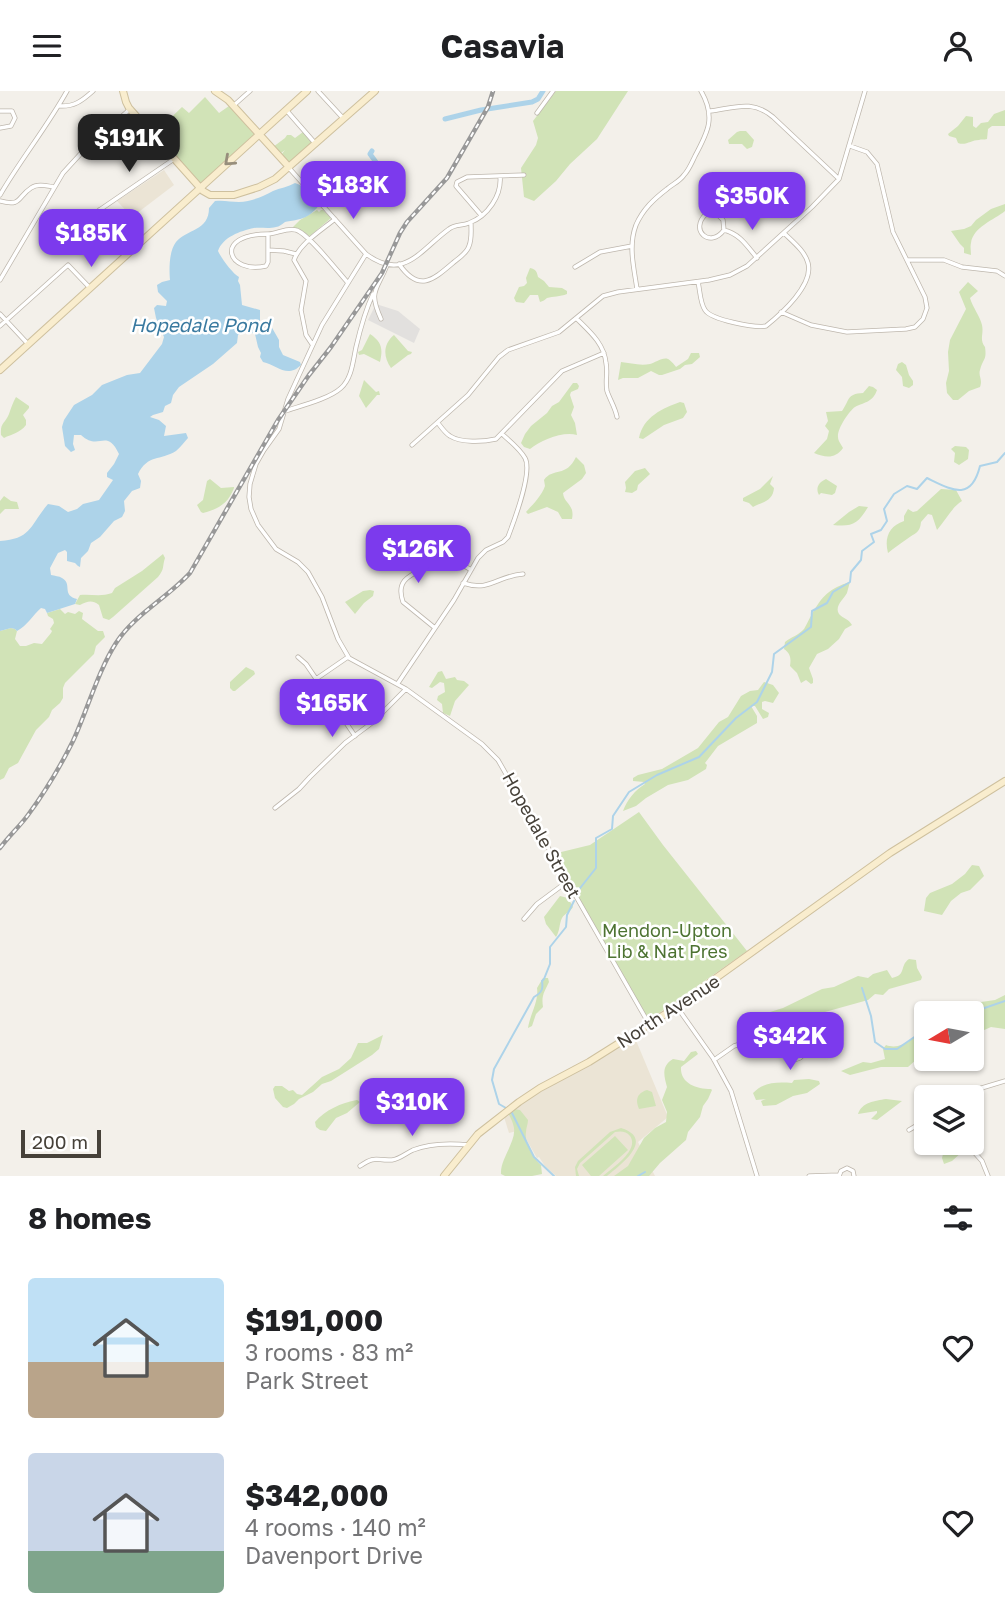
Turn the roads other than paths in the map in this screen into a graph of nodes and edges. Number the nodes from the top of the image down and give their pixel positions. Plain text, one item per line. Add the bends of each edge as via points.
1 (67, 91) edge
2 (93, 91) edge
3 (123, 91) edge
4 (215, 91) edge
5 (250, 91) edge
6 (307, 91) edge
7 (318, 91) edge
8 (553, 91) edge
9 (701, 91) edge
10 (865, 91) edge
11 (371, 92) edge
12 (59, 106) junction
13 (233, 106) junction
14 (130, 109) junction
15 (286, 110) junction
16 (0, 111) edge
17 (710, 111) junction
18 (537, 113) dead end
19 (344, 119) junction
20 (0, 128) edge
21 (259, 134) junction
22 (316, 144) junction
23 (850, 146) junction
24 (174, 159) junction
25 (289, 167) junction
26 (524, 175) dead end
27 (500, 176) junction
28 (839, 179) junction
29 (54, 187) junction
30 (200, 187) junction
31 (0, 195) edge
32 (0, 201) edge
33 (99, 210) junction
34 (481, 215) junction
35 (335, 219) junction
36 (471, 222) junction
37 (724, 230) junction
38 (784, 233) junction
39 (268, 234) junction
40 (72, 240) dead end
41 (310, 241) junction
42 (632, 246) junction
43 (134, 249) junction
44 (268, 250) junction
45 (296, 254) junction
46 (366, 254) junction
47 (757, 258) junction
48 (907, 260) junction
49 (399, 264) junction
50 (387, 265) junction
51 (575, 267) dead end
52 (1005, 276) edge
53 (0, 280) edge
54 (698, 282) junction
55 (348, 283) junction
56 (90, 288) junction
57 (637, 289) junction
58 (373, 294) junction
59 (781, 312) junction
60 (0, 314) edge
61 (576, 318) junction
62 (381, 319) dead end
63 (6, 320) junction
64 (0, 326) edge
65 (28, 344) junction
66 (313, 344) junction
67 (604, 353) junction
68 (0, 370) edge
69 (285, 411) junction
70 (617, 417) dead end
71 (438, 423) junction
72 (502, 434) junction
73 (412, 445) dead end
74 (471, 569) junction
75 (523, 574) dead end
76 (463, 583) junction
77 (435, 628) junction
78 (298, 657) dead end
79 (348, 657) junction
80 (316, 679) junction
81 (398, 683) junction
82 (406, 688) junction
83 (355, 736) junction
84 (1005, 781) edge
85 (275, 808) dead end
86 (568, 881) junction
87 (524, 919) dead end
88 (677, 1007) junction
89 (649, 1024) junction
90 (788, 1052) junction
91 (714, 1060) junction
92 (1005, 1081) edge
93 (984, 1087) edge
94 (914, 1127) edge
95 (909, 1130) dead end
96 (469, 1145) junction
97 (977, 1155) edge
98 (362, 1165) dead end
99 (444, 1176) edge
100 (757, 1176) edge
101 (809, 1176) edge
102 (839, 1176) edge
103 (854, 1176) edge
104 (988, 1176) edge

1 - 12 street
2 - 12 street via 78,103
3 - 14 street
4 - 13 street
5 - 13 street
6 - 15 street
7 - 19 street
8 - 18 street
9 - 17 street
10 - 23 street
11 - 19 street
12 - 31 street
13 - 21 street
14 - 24 street
14 - 29 street via 81,152
15 - 21 street
15 - 22 street
16 - 20 street via 12,111 15,121
17 - 28 street via 761,108
17 - 42 street via 706,135 687,171 647,207 635,228
19 - 22 street
21 - 25 street
21 -> 30 street
22 - 25 street
23 - 28 street
23 - 48 street via 867,152 877,164 893,232
24 - 30 street
24 - 33 street
25 - 30 street via 270,182 239,194 210,195
25 - 35 street
26 - 27 street
27 - 34 street via 498,195
27 - 34 street via 467,177 456,183
28 - 38 street
29 - 32 street via 34,186 15,202
29 - 53 street
30 - 43 street
33 - 40 street via 79,224
33 - 43 street
34 - 36 street
35 - 41 street
35 - 46 street
36 - 49 street via 451,227 426,250
36 - 49 street via 467,250 433,279 410,278
37 - 37 street via 718,237 707,237 699,229 700,220 708,213 718,214
37 - 47 street via 740,237
38 - 47 street
38 - 59 street via 803,253 809,269 801,291
39 - 41 street via 292,229
39 - 44 street
39 - 44 street via 240,239 231,249 239,263 256,268 267,265
41 - 45 street
41 - 55 street
42 - 51 street via 600,251
42 - 57 street
43 - 56 street
44 - 45 street
45 - 66 street via 295,262 306,281 301,310 306,335
46 - 50 street
46 - 55 street
47 - 54 street via 730,275
48 - 52 street via 944,260
48 - 59 street via 927,305 925,316 915,327 847,332 811,325
49 - 50 street
50 - 58 street
54 - 57 street
54 - 59 street via 705,310 717,319 763,327
55 - 66 street
56 - 63 street via 68,265
56 - 65 street
57 - 61 street via 603,296
58 - 62 street
58 - 69 street via 343,386
60 - 63 street
61 - 67 street
61 - 71 street via 559,332 499,356
63 - 64 street
63 - 65 street
65 - 68 street
66 - 69 street
67 - 70 street via 607,391
67 - 72 street via 562,371
69 - 79 street via 253,471 251,509 276,549 308,572
71 - 72 street via 457,439 492,441
71 - 73 street
72 - 74 street via 525,457 527,475 508,537 483,553
74 - 76 street
74 - 77 street via 444,559 402,583 404,605
75 - 76 street via 485,587
76 - 77 street
77 - 81 street
78 - 80 street
79 - 80 street
79 - 81 street, Hopedale Street
80 - 83 street
81 - 82 street, Hopedale Street
82 - 83 street
82 - 86 street, Hopedale Street via 498,760
83 - 85 street
84 - 88 street, North Avenue via 890,854
86 - 87 street
86 - 89 street, Hopedale Street
88 - 89 street, North Avenue
88 - 91 street
89 - 96 street, North Avenue via 523,1099
90 - 90 street via 794,1060 803,1056 797,1046
90 - 91 street via 747,1042
91 - 100 street via 735,1102
92 - 93 street
94 - 95 street
96 - 98 street via 429,1145 397,1159 374,1159
96 - 99 street, North Avenue
97 - 104 street
101 - 102 street
102 - 103 street via 847,1168

